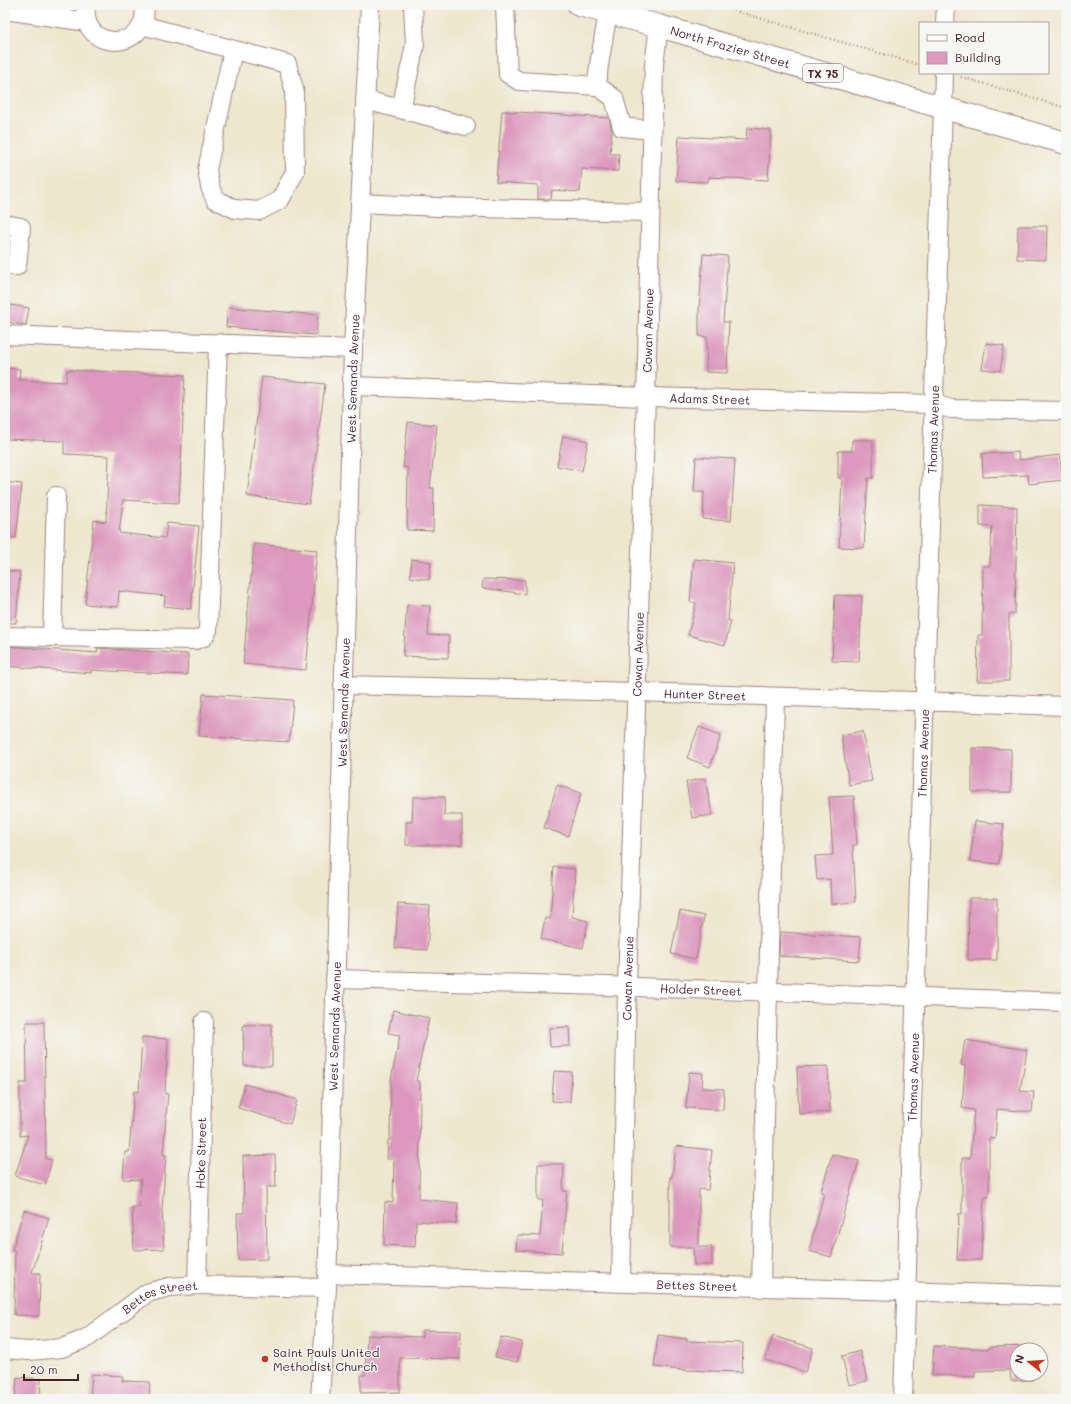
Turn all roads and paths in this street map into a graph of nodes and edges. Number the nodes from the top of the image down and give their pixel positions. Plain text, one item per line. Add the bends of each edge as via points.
1 (144, 5) edge
2 (370, 5) edge
3 (413, 5) edge
4 (505, 5) edge
5 (580, 5) edge
6 (715, 5) edge
7 (946, 5) edge
8 (5, 10) edge
9 (608, 12) junction
10 (634, 12) edge
11 (87, 14) edge
12 (945, 22) edge
13 (142, 25) junction
14 (659, 26) junction
15 (233, 50) junction
16 (919, 64) edge
17 (950, 74) edge
18 (597, 86) junction
19 (365, 100) junction
20 (943, 107) junction
21 (1066, 108) edge
22 (401, 109) junction
23 (466, 126) dead end
24 (652, 130) junction
25 (1066, 143) edge
26 (360, 203) junction
27 (650, 212) junction
28 (5, 224) edge
29 (5, 265) edge
30 (5, 335) edge
31 (218, 343) junction
32 (353, 350) junction
33 (352, 386) junction
34 (646, 397) junction
35 (934, 404) junction
36 (1066, 411) edge
37 (56, 496) dead end
38 (5, 636) edge
39 (52, 637) junction
40 (343, 685) junction
41 (636, 692) junction
42 (776, 697) junction
43 (925, 702) junction
44 (1066, 706) edge
45 (335, 979) junction
46 (627, 986) junction
47 (767, 991) junction
48 (916, 997) junction
49 (1066, 1002) edge
50 (204, 1022) dead end
51 (327, 1281) junction
52 (621, 1284) junction
53 (197, 1285) junction
54 (761, 1288) junction
55 (906, 1292) junction
56 (1066, 1296) edge
57 (5, 1349) edge
58 (320, 1399) edge
59 (903, 1399) edge

1 - 13 street
2 - 19 street, West Semands Avenue
3 - 22 street via 414,44
4 - 18 street via 508,74 519,81
5 - 9 main road, North Frazier Street / TX 75
6 - 16 path
7 - 12 street
8 - 11 street
9 - 10 main road, North Frazier Street / TX 75
9 - 18 street
10 - 14 main road, North Frazier Street / TX 75
11 - 13 street via 92,31 109,41 128,38
13 - 15 street
14 - 20 main road, North Frazier Street / TX 75
14 - 24 street, Cowan Avenue via 654,65
15 - 15 street via 287,64 294,90 295,172 280,200 259,211 235,209 215,199 207,170
17 - 20 street, Thomas Avenue
17 - 21 path
18 - 24 street via 614,98 622,127
19 - 22 street
19 - 26 street, West Semands Avenue
20 - 25 main road, North Frazier Street / TX 75
20 - 35 street, Thomas Avenue
22 - 23 street
24 - 27 street, Cowan Avenue
26 - 27 street
26 - 32 street, West Semands Avenue
27 - 34 street, Cowan Avenue
28 - 29 street via 21,227 17,266
30 - 31 street
31 - 32 street
31 - 39 street via 208,630 204,637 195,640
32 - 33 street, West Semands Avenue
33 - 34 street, Adams Street
33 - 40 street, West Semands Avenue
34 - 35 street, Adams Street
34 - 41 street, Cowan Avenue
35 - 36 street, Adams Street via 951,409
35 - 43 street, Thomas Avenue
37 - 39 street
38 - 39 street
40 - 41 street, Hunter Street
40 - 45 street, West Semands Avenue
41 - 42 street, Hunter Street
41 - 46 street, Cowan Avenue
42 - 43 street, Hunter Street
42 - 47 street
43 - 44 street, Hunter Street
43 - 48 street, Thomas Avenue
45 - 46 street, Holder Street
45 - 51 street, West Semands Avenue
46 - 47 street, Holder Street
46 - 52 street, Cowan Avenue
47 - 48 street, Holder Street
47 - 54 street
48 - 49 street, Holder Street
48 - 55 street, Thomas Avenue
50 - 53 street, Hoke Street
51 - 52 street, Bettes Street
51 - 53 street, Bettes Street
51 - 58 street, West Semands Avenue
52 - 54 street, Bettes Street
53 - 57 street, Bettes Street via 169,1287 147,1293 87,1338 62,1348 29,1351
54 - 55 street, Bettes Street
55 - 56 street, Bettes Street
55 - 59 street, Thomas Avenue

